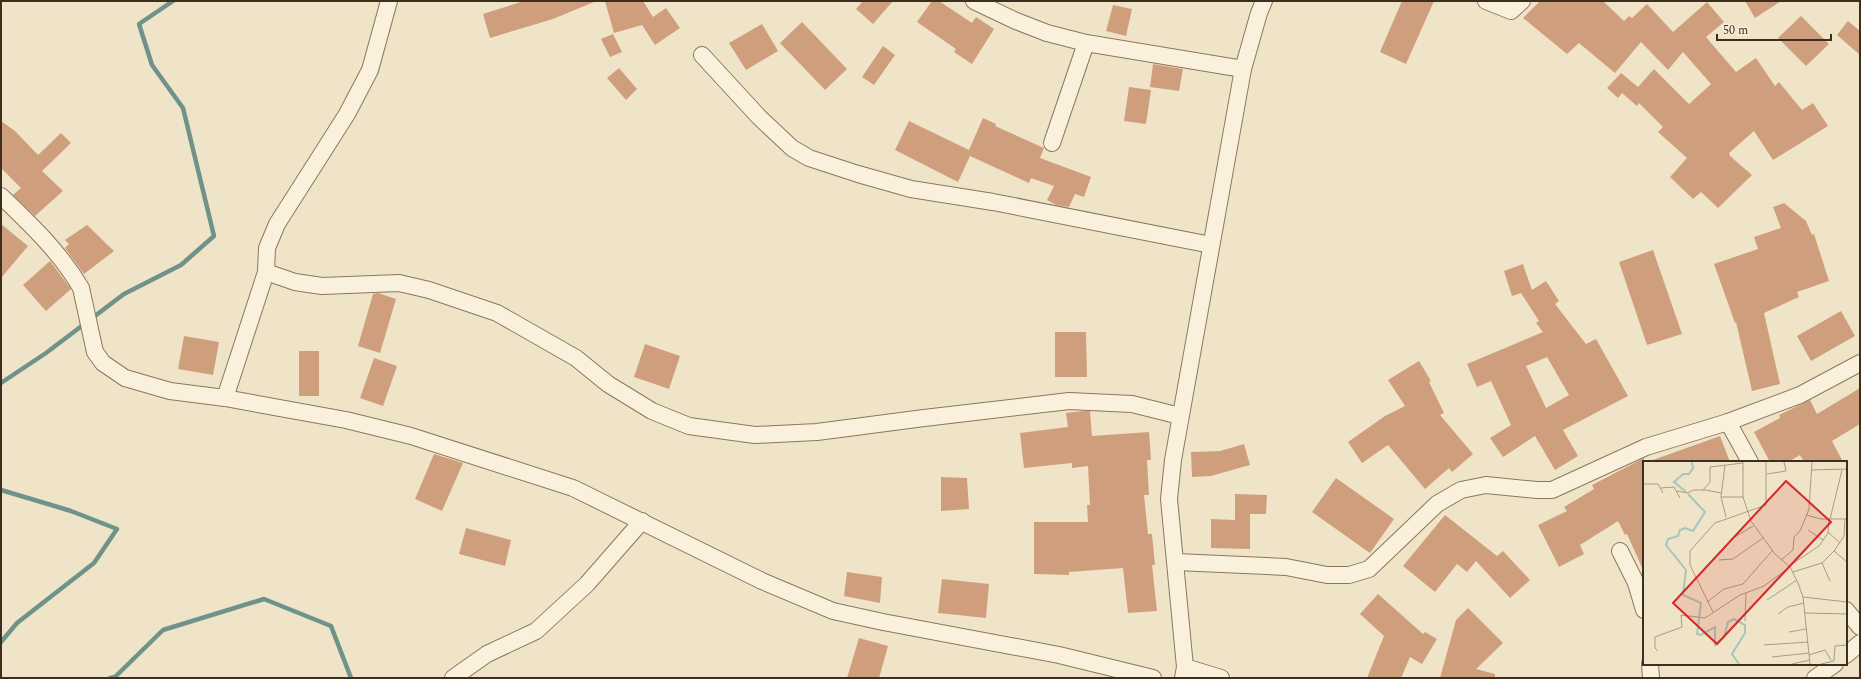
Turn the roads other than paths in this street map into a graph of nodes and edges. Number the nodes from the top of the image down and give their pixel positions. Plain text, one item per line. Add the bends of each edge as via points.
1 (389, 1) edge
2 (974, 1) edge
3 (1264, 1) edge
4 (1486, 1) edge
5 (1522, 1) edge
6 (1086, 43) junction
7 (702, 55) dead end
8 (1243, 69) junction
9 (1052, 143) dead end
10 (1, 196) edge
11 (1211, 245) junction
12 (266, 272) junction
13 (1860, 363) edge
14 (225, 398) junction
15 (1180, 416) junction
16 (1728, 422) junction
17 (1749, 461) edge
18 (642, 521) junction
19 (1620, 551) dead end
20 (1176, 562) junction
21 (1643, 607) edge
22 (1847, 611) edge
23 (1860, 627) edge
24 (1860, 643) edge
25 (1847, 654) edge
26 (1650, 665) edge
27 (1834, 665) edge
28 (1184, 672) edge
29 (453, 678) edge
30 (1153, 678) edge
31 (1221, 678) edge
32 (1651, 678) edge
33 (1815, 678) edge

1 - 12 street via 370,70 347,114 277,224 267,248
2 - 6 street via 1047,33
3 - 8 street
4 - 5 street via 1511,11
6 - 8 street
6 - 9 street
7 - 11 street via 759,117 792,148 809,158 911,189 992,202
8 - 11 street
10 - 14 street via 43,236 81,288 95,352 102,363 125,378 170,392
11 - 15 street
12 - 14 street
12 - 15 street via 295,282 322,286 399,283 429,290 497,313 576,358 608,384 652,412 689,426 755,434 817,432 1069,401 1132,404
13 - 16 street via 1800,395
14 - 18 street via 346,420 411,436 574,488
15 - 20 street via 1169,499
16 - 17 street
16 - 20 street via 1646,447 1552,490 1486,485 1461,490 1437,504 1369,569 1349,576 1327,575 1286,567
18 - 29 street via 587,584 536,631 487,654
18 - 30 street via 762,581 833,611 1059,655
19 - 21 street via 1636,583
20 - 28 street
22 - 23 street
24 - 25 street
26 - 32 street
27 - 33 street
28 - 31 street

